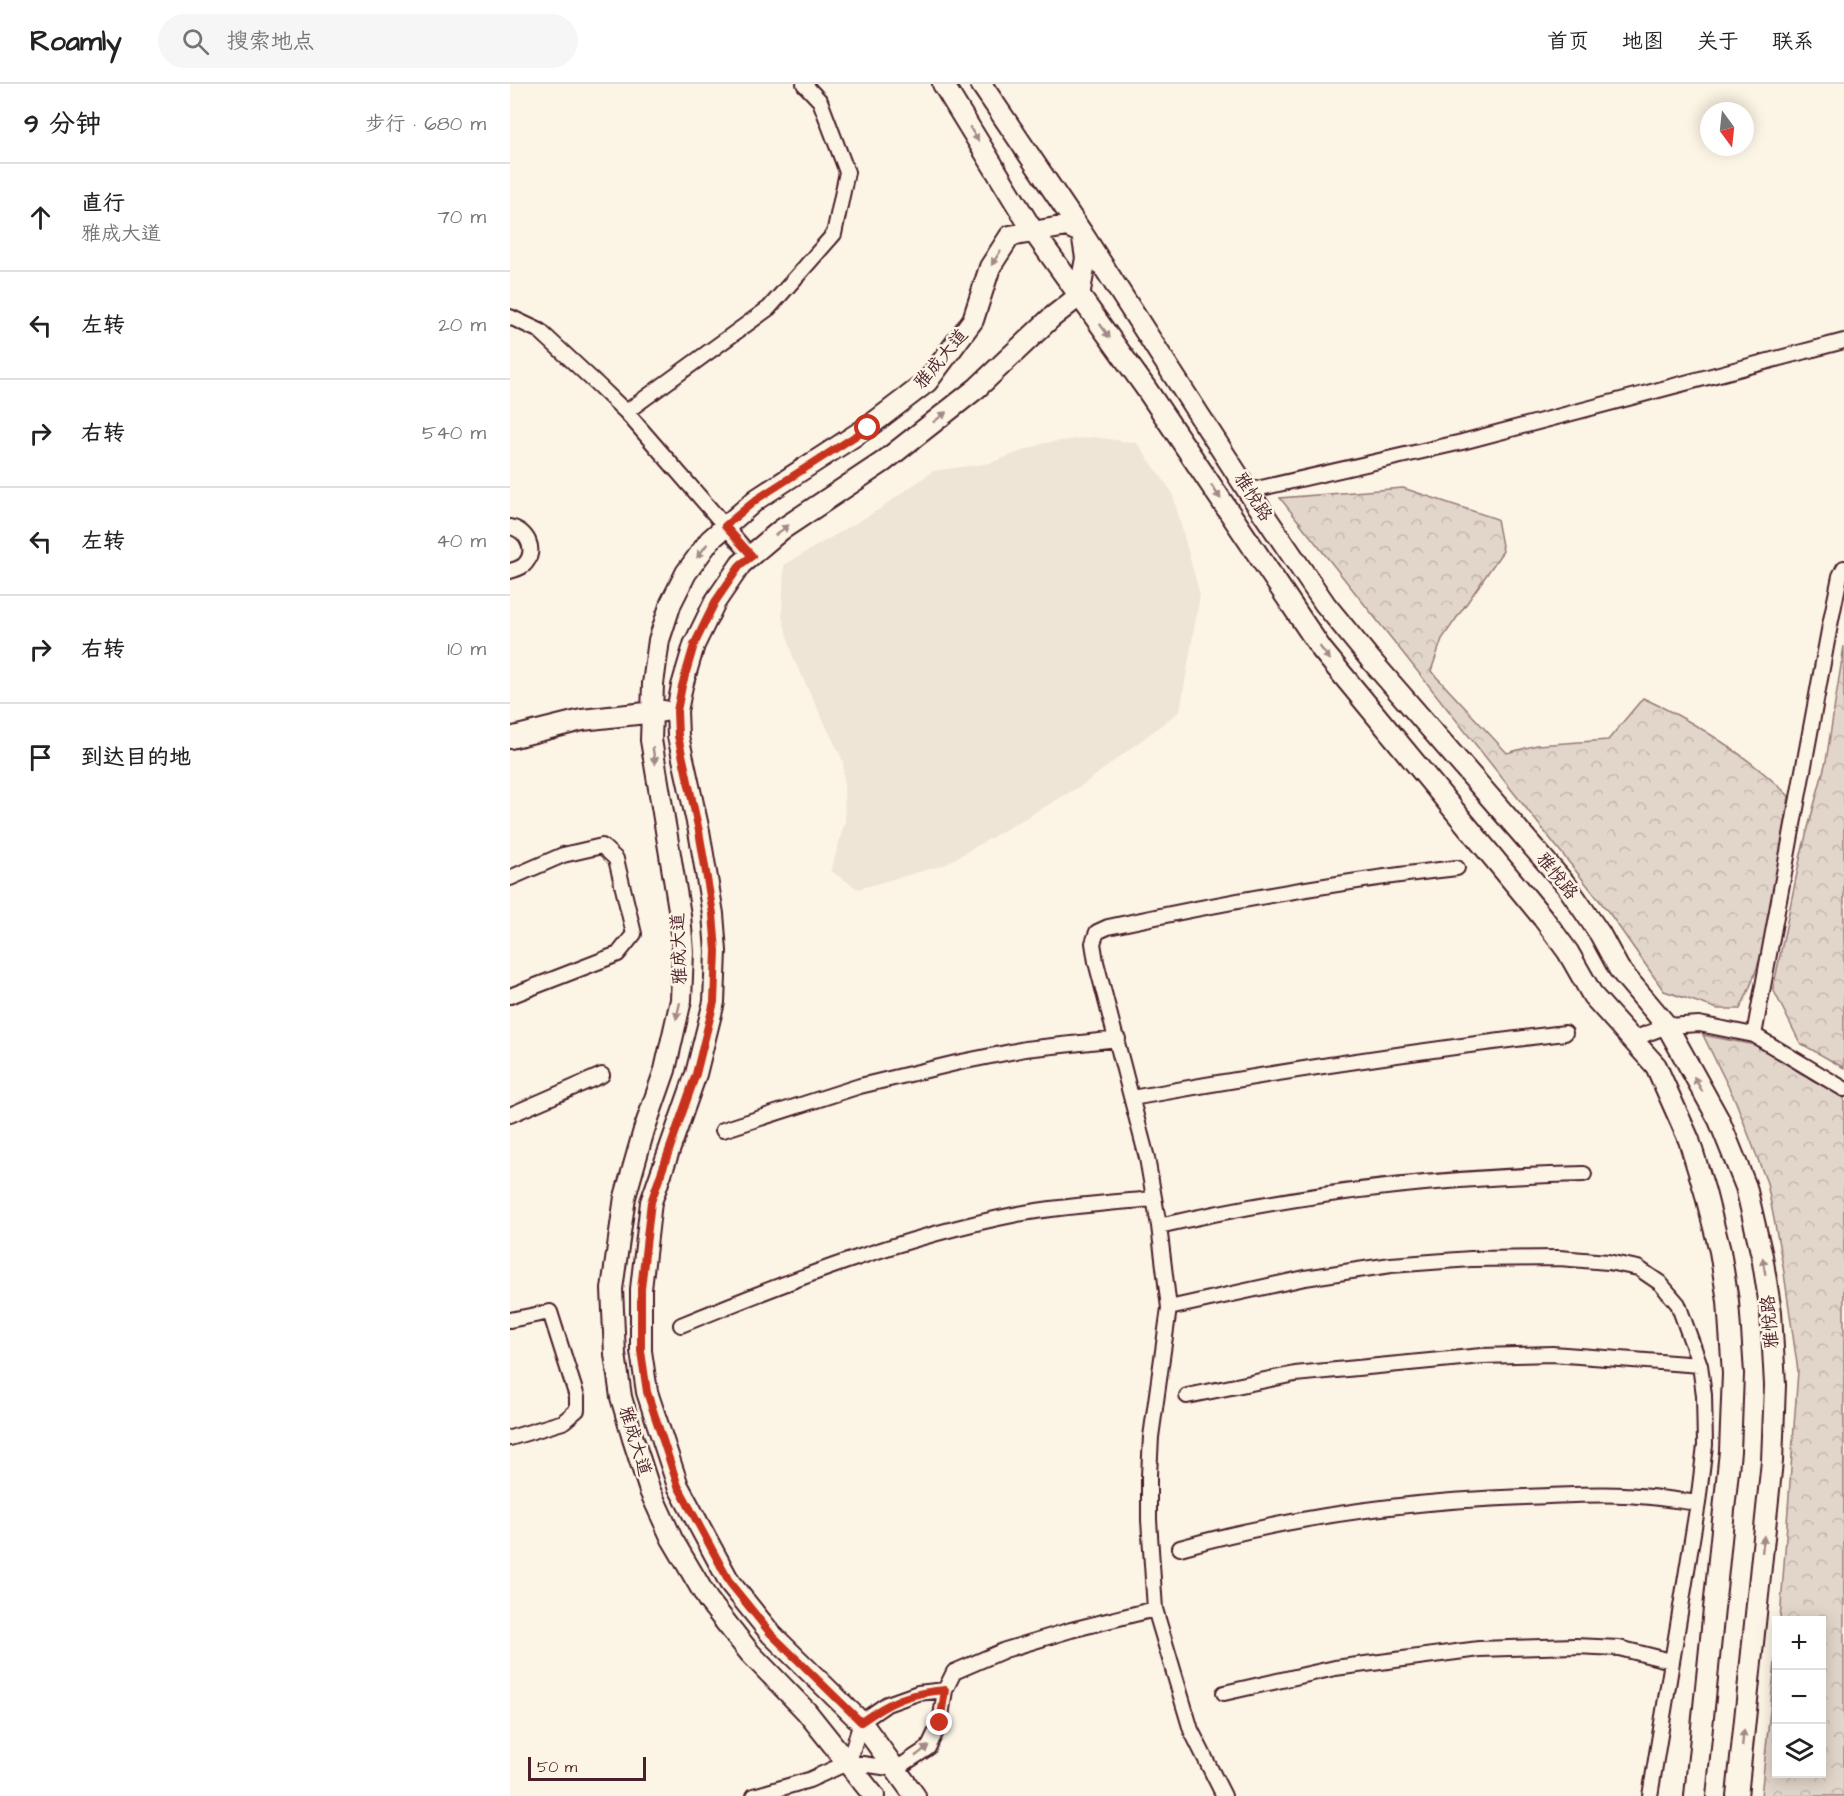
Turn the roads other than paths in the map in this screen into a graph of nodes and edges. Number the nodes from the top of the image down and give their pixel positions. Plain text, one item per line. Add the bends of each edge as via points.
1 (804, 84) edge
2 (943, 84) edge
3 (981, 84) edge
4 (1033, 231) junction
5 (1082, 233) junction
6 (1079, 296) junction
7 (510, 316) edge
8 (1844, 341) edge
9 (626, 412) junction
10 (1248, 491) junction
11 (725, 526) junction
12 (510, 528) edge
13 (752, 556) junction
14 (1844, 568) edge
15 (510, 571) edge
16 (651, 711) junction
17 (677, 711) junction
18 (510, 738) edge
19 (1457, 868) dead end
20 (510, 878) edge
21 (510, 996) edge
22 (1667, 1026) junction
23 (1565, 1033) dead end
24 (1754, 1035) junction
25 (1118, 1039) junction
26 (1633, 1039) junction
27 (602, 1075) dead end
28 (1844, 1089) edge
29 (1132, 1098) junction
30 (510, 1115) edge
31 (723, 1130) dead end
32 (1584, 1174) dead end
33 (1154, 1198) junction
34 (1159, 1226) junction
35 (1169, 1308) junction
36 (510, 1320) edge
37 (681, 1325) dead end
38 (1700, 1365) junction
39 (1187, 1396) dead end
40 (510, 1438) edge
41 (1698, 1503) junction
42 (1180, 1548) dead end
43 (1155, 1609) junction
44 (1671, 1661) junction
45 (945, 1690) junction
46 (1224, 1693) dead end
47 (861, 1722) junction
48 (849, 1762) junction
49 (896, 1769) junction
50 (754, 1796) edge
51 (874, 1796) edge
52 (915, 1796) edge
53 (1224, 1796) edge
54 (1650, 1796) edge
55 (1695, 1796) edge
56 (1737, 1796) edge

1 - 9 street via 820,101 847,172 834,234 769,308
2 -> 4 street, 雅悦路
3 - 5 street, 雅悦路
4 - 5 street, 雅成大道 via 1067,226
4 - 6 street, 雅悦路
4 -> 11 street, 雅成大道 via 1010,236 990,267 973,320 927,382 868,428 757,499
5 - 6 street via 1086,258
5 - 10 street, 雅悦路
13 -> 6 street via 780,530 883,462 977,388
6 -> 26 street, 雅悦路 via 1322,650 1543,918 1593,996
7 - 9 street via 540,331
8 - 10 street via 1461,442
9 - 11 street
10 - 22 street, 雅悦路 via 1325,604 1567,886 1619,969
11 - 13 street
11 -> 16 street, 雅成大道 via 686,573 671,603 659,640
12 - 15 street via 518,529 528,538 530,552 524,565
13 - 17 street via 741,564 715,602 699,634
14 - 24 street
16 - 17 street
16 - 18 street via 582,720
16 -> 48 street, 雅成大道 via 651,740 680,915 681,1000 665,1070 625,1197 612,1289 621,1397 650,1491 672,1539 708,1600 750,1653
17 - 47 street via 678,736 713,914 714,1002 696,1074 651,1202 641,1289 641,1351 647,1392 678,1486 730,1583 771,1634
19 - 25 street via 1211,905 1097,932 1093,943 1096,962
20 - 21 street via 563,855 602,846 616,859 634,934 618,954
22 - 24 street via 1699,1024
22 - 26 street
56 -> 22 street, 雅悦路 via 1772,1461 1775,1385 1771,1312 1746,1187 1719,1120
23 - 29 street via 1269,1074
24 - 28 street
25 - 29 street
25 - 31 street via 1025,1049 956,1063 860,1086
26 - 55 street, 雅悦路 via 1656,1066 1689,1140 1720,1251 1728,1302 1733,1374 1730,1451
27 - 30 street
29 - 33 street
32 - 34 street via 1429,1183 1322,1195
33 - 34 street
33 - 37 street via 1020,1214 950,1230 873,1251
34 - 35 street
35 - 38 street via 1305,1278 1391,1265 1559,1258 1608,1263 1638,1268 1660,1283 1678,1304
35 - 43 street via 1149,1475
36 - 40 street via 550,1312 577,1397 577,1410 563,1422
38 - 39 street via 1552,1354 1482,1356 1295,1374
38 - 41 street via 1705,1444
41 - 42 street via 1624,1495 1402,1504 1239,1532
41 - 44 street
43 - 45 street via 1005,1650 954,1672
43 - 53 street via 1191,1730
44 - 46 street via 1619,1648 1479,1649 1335,1668
44 - 54 street
45 - 47 street via 918,1693 887,1704
49 -> 45 street via 928,1748 940,1723
47 - 48 street
47 - 49 street
48 - 49 street
48 - 50 street via 809,1780
48 - 51 street, 雅成大道
49 - 52 street

